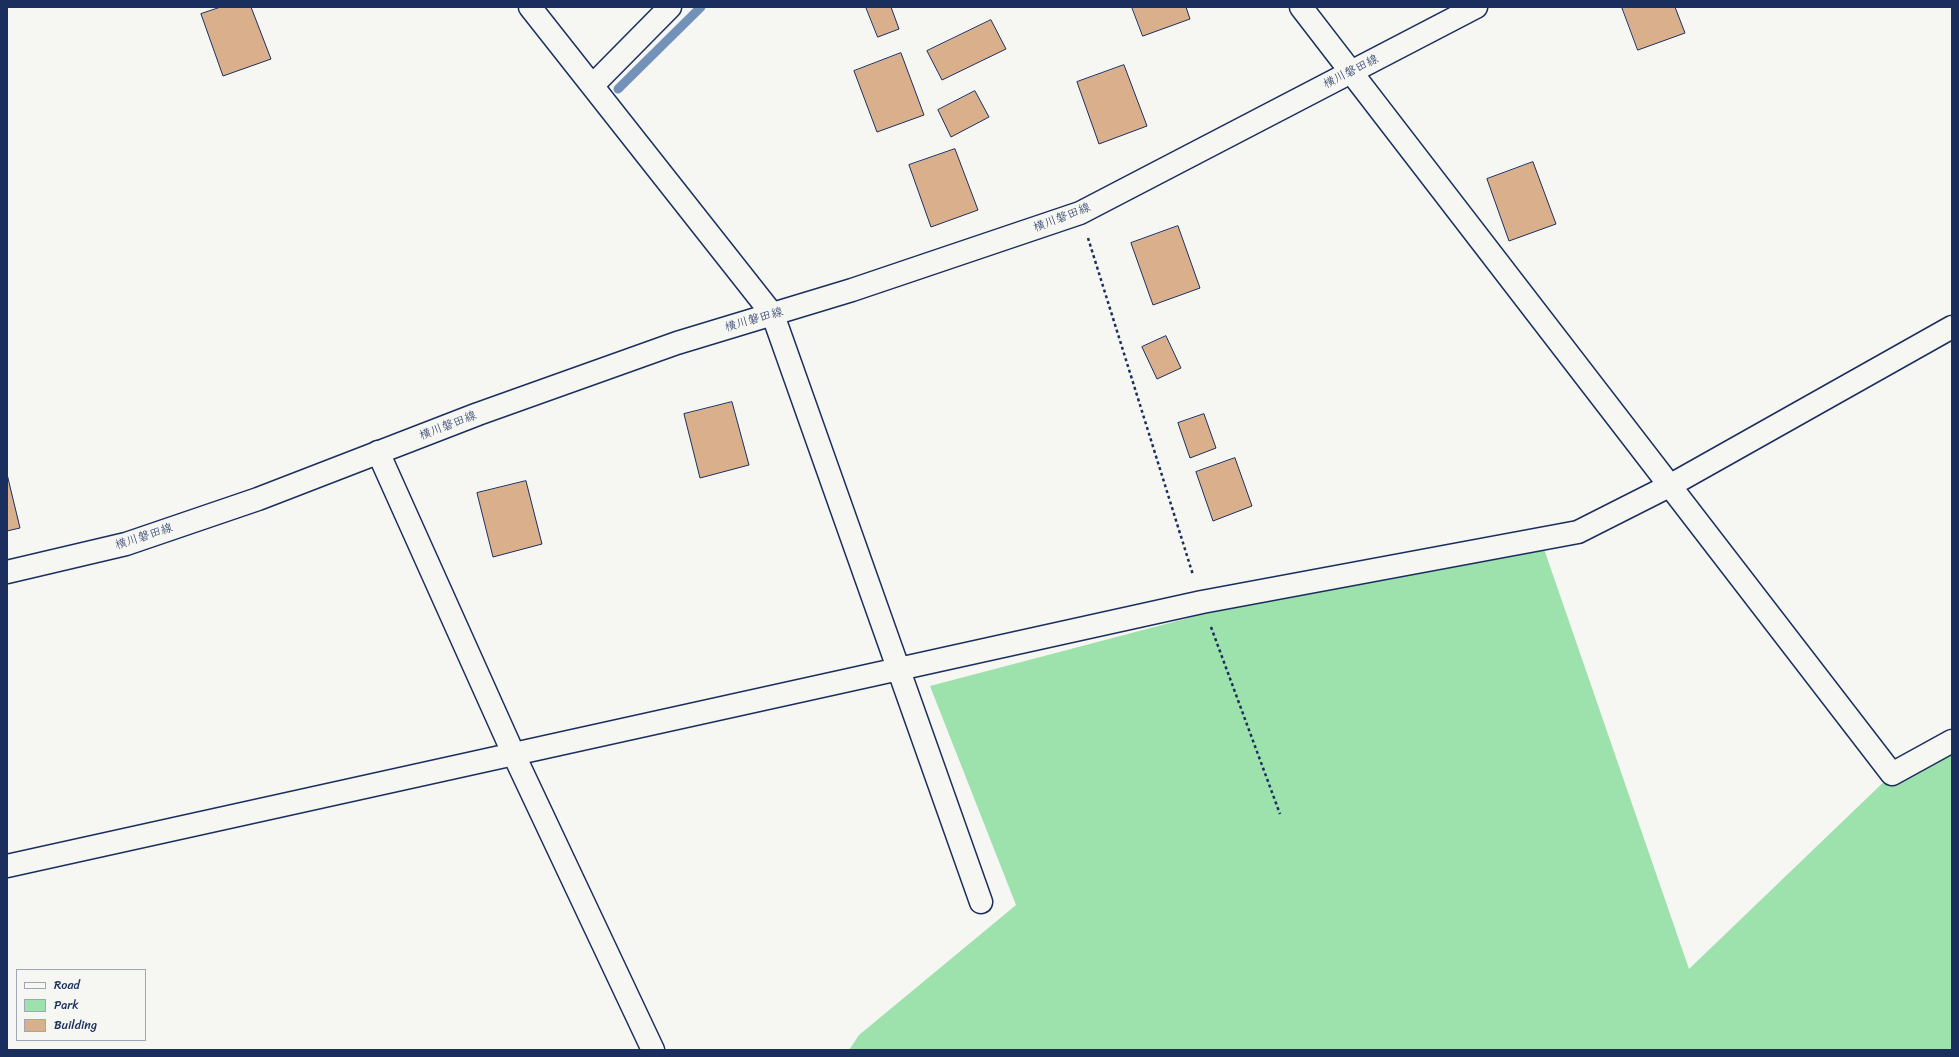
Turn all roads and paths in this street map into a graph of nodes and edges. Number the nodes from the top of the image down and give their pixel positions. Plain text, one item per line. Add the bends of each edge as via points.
1 (530, 7) edge
2 (670, 7) edge
3 (1302, 7) edge
4 (1476, 7) edge
5 (1351, 72) junction
6 (593, 85) junction
7 (1080, 213) junction
8 (773, 314) junction
9 (1952, 327) edge
10 (378, 452) junction
11 (1671, 485) junction
12 (7, 572) edge
13 (1202, 602) junction
14 (899, 670) junction
15 (1952, 741) edge
16 (514, 756) junction
17 (1280, 814) dead end
18 (7, 866) edge
19 (981, 902) dead end
20 (653, 1050) edge

1 - 6 street
2 - 6 street
3 - 5 street
4 - 5 street, 横川磐田線
5 - 7 street, 横川磐田線
5 - 11 street
6 - 8 street
7 - 8 street, 横川磐田線 via 960,255
7 - 13 path
8 - 10 street, 横川磐田線 via 677,342
8 - 14 street
9 - 11 street
10 - 12 street, 横川磐田線 via 258,499 126,544
10 - 16 street
11 - 13 street via 1578,532
11 - 15 street via 1892,774
13 - 14 street
13 - 17 path
14 - 16 street
14 - 19 street
16 - 18 street
16 - 20 street

